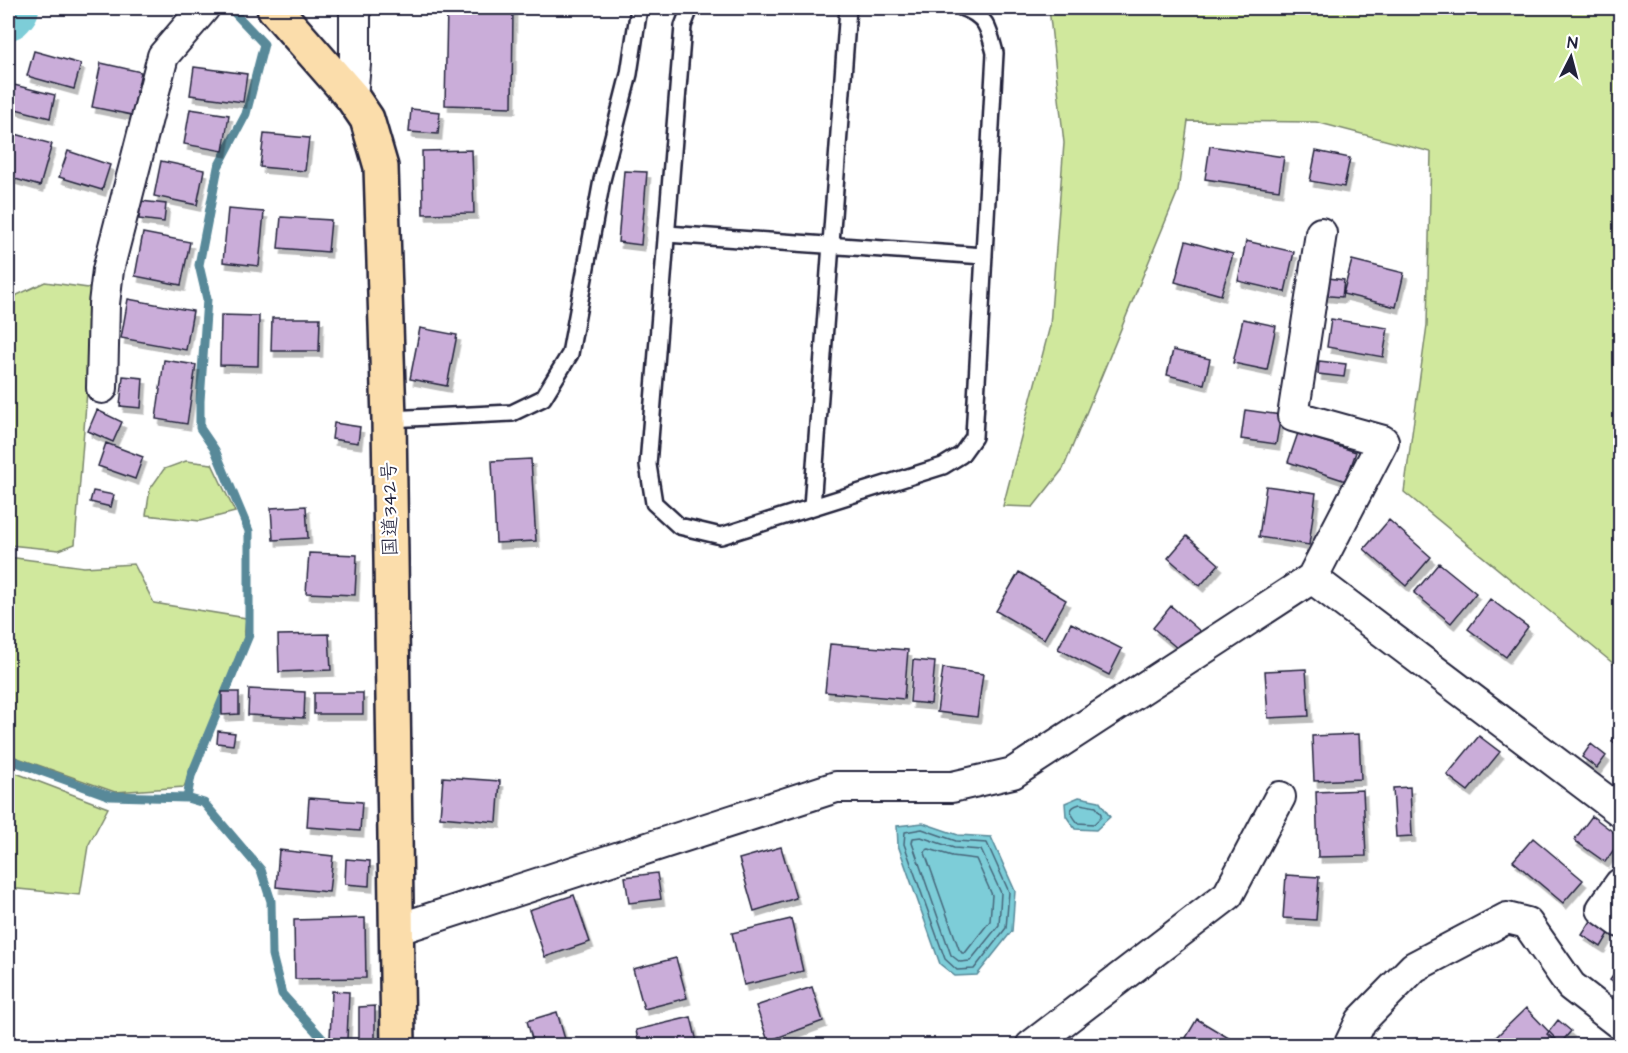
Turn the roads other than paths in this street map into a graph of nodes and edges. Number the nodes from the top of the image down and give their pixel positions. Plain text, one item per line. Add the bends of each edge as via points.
1 (204, 8) edge
2 (274, 8) edge
3 (355, 8) edge
4 (639, 8) edge
5 (690, 8) edge
6 (848, 8) edge
7 (963, 8) edge
8 (352, 97) junction
9 (1321, 233) dead end
10 (667, 234) junction
11 (830, 244) junction
12 (984, 256) junction
13 (102, 388) dead end
14 (389, 419) junction
15 (812, 507) junction
16 (1312, 578) junction
17 (1280, 797) dead end
18 (1620, 811) edge
19 (1620, 884) edge
20 (1620, 922) edge
21 (395, 930) junction
22 (1620, 1024) edge
23 (398, 1046) edge
24 (1031, 1046) edge
25 (1349, 1046) edge

1 - 13 street via 163,56 108,270
2 - 8 highway, 国道342号
3 - 8 street
4 - 14 lane via 570,354 565,363 543,398 512,413
5 - 10 lane via 683,26
6 - 11 lane
7 - 12 lane via 975,12 989,27 995,52
8 - 14 highway, 国道342号 via 366,119 381,167
9 - 16 street via 1293,416 1383,441
10 - 11 lane
10 - 15 lane via 648,465 654,503 679,526 721,536
11 - 12 lane
11 - 15 lane
12 - 15 lane via 974,437 961,455 943,466
14 - 21 highway, 国道342号
16 - 18 street
16 - 21 street via 1013,773 952,787 836,787
17 - 24 street via 1228,895
19 - 20 street via 1602,909
21 - 23 highway, 国道342号
22 - 25 street via 1571,986 1527,923 1507,918 1414,967 1361,1021

